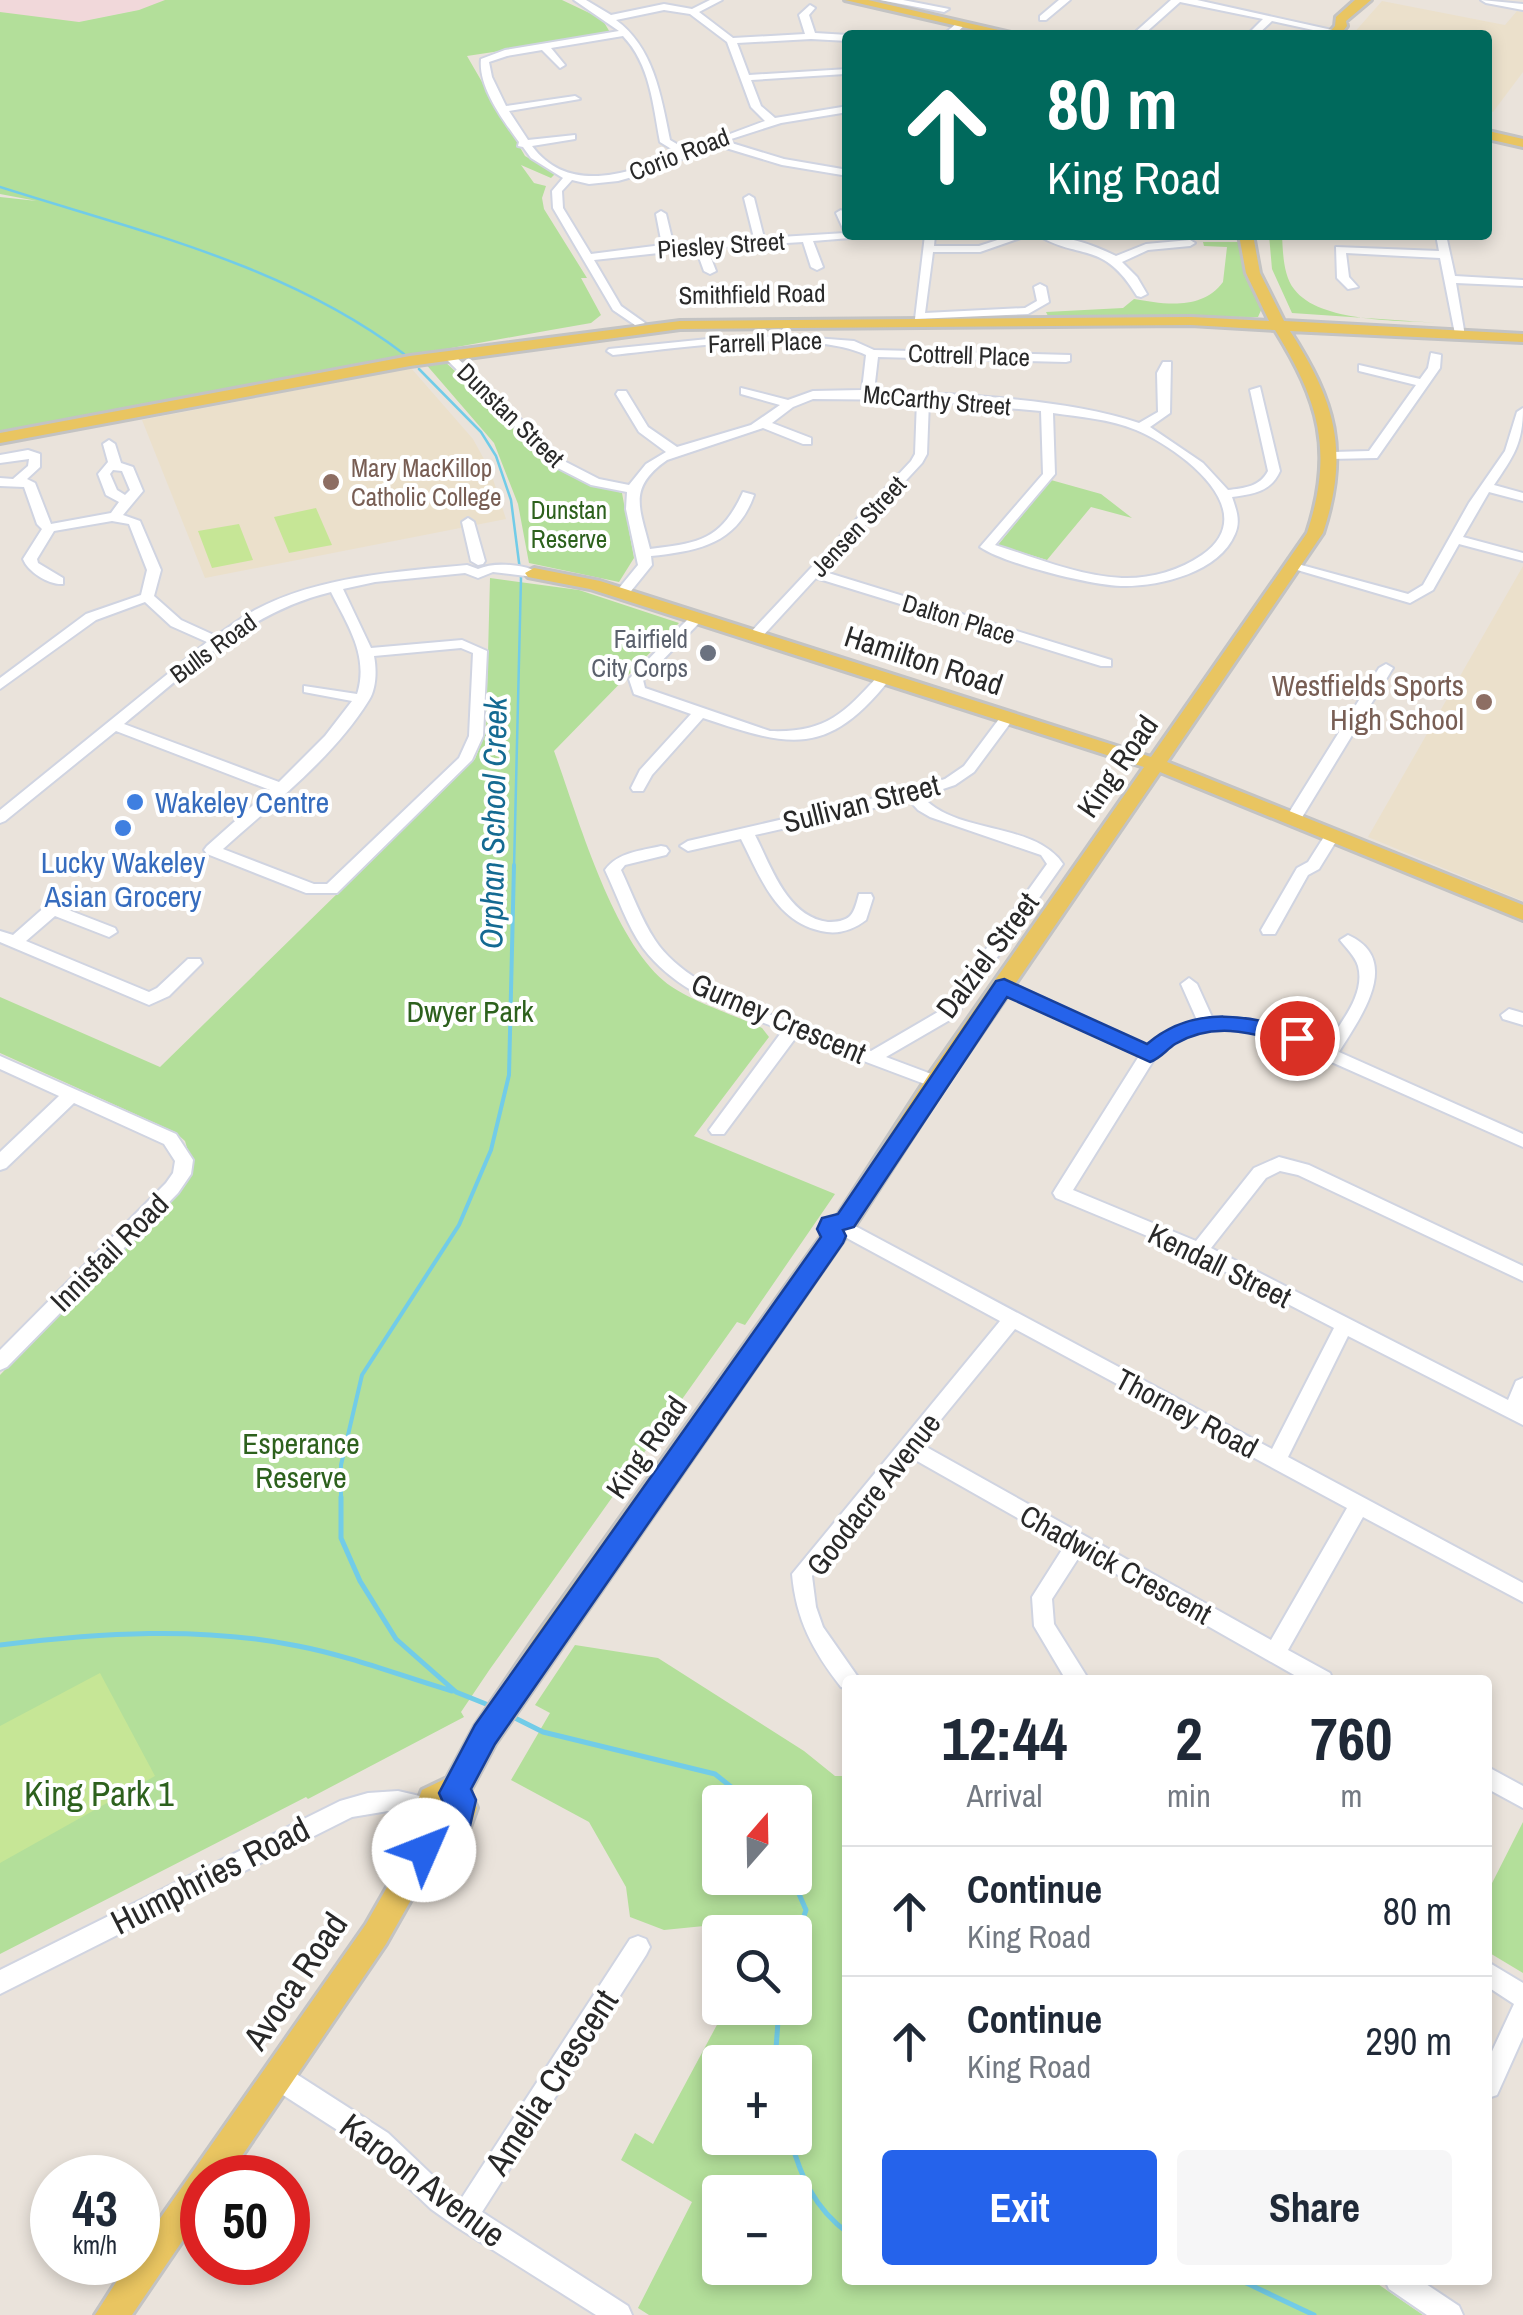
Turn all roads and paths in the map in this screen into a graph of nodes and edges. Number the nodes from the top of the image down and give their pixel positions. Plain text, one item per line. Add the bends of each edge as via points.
1 (580, 0) edge
2 (716, 0) edge
3 (851, 0) edge
4 (885, 0) edge
5 (1065, 0) edge
6 (1181, 0) edge
7 (1365, 0) edge
8 (1486, 0) edge
9 (1523, 7) edge
10 (810, 8) dead end
11 (944, 9) dead end
12 (694, 12) junction
13 (610, 18) junction
14 (1044, 18) dead end
15 (1270, 18) junction
16 (961, 24) junction
17 (954, 30) edge
18 (990, 30) edge
19 (1143, 30) edge
20 (1257, 30) edge
21 (1332, 30) edge
22 (1338, 30) edge
23 (629, 32) junction
24 (810, 36) junction
25 (842, 38) edge
26 (731, 40) junction
27 (544, 46) junction
28 (560, 65) dead end
29 (842, 71) edge
30 (744, 78) junction
31 (574, 98) dead end
32 (503, 109) junction
33 (842, 110) edge
34 (773, 122) junction
35 (572, 137) dead end
36 (1492, 137) edge
37 (715, 141) junction
38 (1523, 143) edge
39 (522, 144) junction
40 (686, 154) junction
41 (842, 172) edge
42 (570, 176) junction
43 (749, 198) dead end
44 (661, 214) dead end
45 (842, 234) edge
46 (808, 239) junction
47 (929, 240) edge
48 (1008, 240) edge
49 (1057, 240) edge
50 (1246, 240) edge
51 (1261, 240) edge
52 (1443, 240) edge
53 (760, 242) junction
54 (1190, 243) dead end
55 (700, 246) junction
56 (668, 247) junction
57 (928, 249) junction
58 (1446, 255) junction
59 (586, 258) junction
60 (1118, 260) junction
61 (817, 266) dead end
62 (710, 271) dead end
63 (1450, 280) junction
64 (1523, 283) edge
65 (1040, 287) dead end
66 (1352, 287) dead end
67 (1141, 294) dead end
68 (1030, 316) junction
69 (918, 317) junction
70 (753, 322) junction
71 (1002, 322) junction
72 (639, 323) junction
73 (840, 323) junction
74 (1279, 324) junction
75 (1460, 334) junction
76 (1523, 338) edge
77 (564, 340) junction
78 (613, 351) dead end
79 (468, 352) junction
80 (872, 354) junction
81 (448, 355) junction
82 (1435, 355) dead end
83 (1066, 358) dead end
84 (1167, 365) dead end
85 (1363, 368) dead end
86 (1423, 383) junction
87 (1256, 390) dead end
88 (745, 391) dead end
89 (622, 394) dead end
90 (868, 395) junction
91 (922, 399) junction
92 (786, 403) junction
93 (1047, 409) junction
94 (1523, 412) edge
95 (763, 424) junction
96 (1141, 426) junction
97 (0, 438) edge
98 (807, 441) dead end
99 (109, 444) dead end
100 (674, 452) junction
101 (1333, 456) junction
102 (0, 459) edge
103 (115, 465) junction
104 (18, 480) junction
105 (0, 482) edge
106 (1485, 488) junction
107 (632, 490) junction
108 (1224, 494) junction
109 (748, 495) dead end
110 (1523, 497) edge
111 (126, 501) junction
112 (116, 516) junction
113 (468, 522) dead end
114 (49, 528) junction
115 (1456, 539) junction
116 (646, 553) junction
117 (1523, 557) edge
118 (479, 566) junction
119 (1294, 567) junction
120 (534, 573) joint
121 (814, 574) junction
122 (58, 581) dead end
123 (334, 587) junction
124 (622, 593) junction
125 (146, 596) junction
126 (697, 618) junction
127 (754, 636) junction
128 (217, 641) junction
129 (366, 652) junction
130 (1106, 663) dead end
131 (1386, 668) dead end
132 (883, 678) junction
133 (0, 685) edge
134 (309, 690) dead end
135 (363, 699) junction
136 (699, 714) junction
137 (1007, 718) junction
138 (114, 725) junction
139 (1156, 765) junction
140 (280, 788) junction
141 (638, 788) dead end
142 (912, 794) junction
143 (1293, 818) junction
144 (0, 821) edge
145 (746, 832) junction
146 (1332, 835) junction
147 (688, 846) dead end
148 (661, 851) dead end
149 (865, 898) dead end
150 (1523, 914) edge
151 (1269, 930) dead end
152 (109, 932) dead end
153 (8, 939) edge
154 (1348, 940) dead end
155 (194, 963) dead end
156 (1189, 984) dead end
157 (1004, 986) junction
158 (1206, 1023) junction
159 (794, 1028) junction
160 (1150, 1054) junction
161 (1330, 1054) junction
162 (874, 1058) junction
163 (0, 1062) edge
164 (936, 1082) junction
165 (72, 1094) junction
166 (718, 1130) dead end
167 (1523, 1141) edge
168 (0, 1163) edge
169 (844, 1230) junction
170 (1199, 1250) junction
171 (1523, 1274) edge
172 (1012, 1319) junction
173 (1344, 1326) junction
174 (0, 1362) edge
175 (1523, 1386) edge
176 (1518, 1414) edge
177 (910, 1447) junction
178 (1276, 1461) junction
179 (1359, 1506) junction
180 (1077, 1543) junction
181 (1523, 1593) edge
182 (1275, 1652) junction
183 (845, 1675) edge
184 (1075, 1675) edge
185 (1314, 1675) edge
186 (511, 1696) joint
187 (1492, 1779) edge
188 (1523, 1798) edge
189 (441, 1808) junction
190 (638, 1947) dead end
191 (1492, 1977) edge
192 (0, 1982) edge
193 (1523, 1996) edge
194 (1523, 2010) edge
195 (278, 2077) junction
196 (1492, 2077) edge
197 (224, 2155) edge
198 (180, 2217) edge
199 (464, 2217) junction
200 (1405, 2285) edge
201 (112, 2315) edge
202 (620, 2315) edge
203 (1450, 2315) edge

1 - 13 street
2 - 12 street
3 - 16 main road
4 - 11 street
5 - 14 street
6 - 15 street
6 - 19 street
7 - 22 main road via 1366,8
8 - 9 street
10 - 24 street via 804,15
12 - 13 street via 664,7
12 - 26 street
13 - 23 street
15 - 20 street
15 - 21 street
16 - 17 street
16 - 18 main road
23 - 27 street
23 - 40 street via 651,68 665,142
24 - 25 street
24 - 26 street
26 - 30 street
27 - 28 street
27 - 32 street via 484,61
29 - 30 street
30 - 34 street via 756,107
31 - 32 street
32 - 39 street
33 - 34 street, Corio Road
34 - 37 street, Corio Road
35 - 39 street
36 - 38 main road
37 - 40 street, Corio Road
37 - 41 street
39 - 42 street via 544,168
40 - 42 street, Corio Road via 632,176
42 - 59 street via 556,202
43 - 53 street
44 - 56 street
45 - 46 street, Piesley Street
46 - 53 street, Piesley Street
46 - 61 street
47 - 57 street
48 - 57 street via 980,249
49 - 60 street
50 - 74 main road, King Road via 1249,265
51 - 74 main road, King Road
52 - 58 street
53 - 55 street, Piesley Street
54 - 60 street via 1146,247
55 - 56 street, Piesley Street
55 - 62 street
56 - 59 street, Piesley Street
57 - 69 street
58 - 63 street
58 - 66 street via 1340,249 1343,278
59 - 72 street via 617,308
60 - 67 street
63 - 64 street
63 - 75 street
65 - 68 street via 1044,296
68 - 69 main road, Smithfield Road
68 - 71 main road, Smithfield Road
68 - 74 main road, Smithfield Road
69 - 71 main road
69 - 72 main road, Smithfield Road
69 - 73 main road
70 - 72 main road
70 - 73 main road, Smithfield Road
70 - 77 main road, Smithfield Road
71 - 73 main road, Smithfield Road
72 - 77 main road
72 - 79 main road, Smithfield Road
74 - 75 main road, Smithfield Road
74 - 101 main road, King Road via 1322,403
75 - 76 main road, Smithfield Road
77 - 79 main road, Smithfield Road
78 - 80 street, Farrell Place via 832,340 857,343
79 - 81 main road, Smithfield Road
80 - 83 street, Cottrell Place
80 - 90 street
81 - 97 main road, Smithfield Road
81 - 107 street, Dunstan Street via 560,464
82 - 86 street
84 - 96 street via 1164,413
85 - 86 street
86 - 101 street via 1374,455
87 - 108 street via 1274,471 1265,485
88 - 92 street
89 - 100 street via 643,429
90 - 91 street, McCarthy Street
90 - 92 street, McCarthy Street via 814,394
91 - 93 street, McCarthy Street
91 - 121 street, Jensen Street via 921,454
92 - 95 street
93 - 96 street, McCarthy Street
93 - 108 street via 1049,474 987,547 1100,580 1152,580 1216,553 1230,520
94 - 106 street via 1511,451
95 - 98 street
95 - 100 street
96 - 108 street, McCarthy Street
99 - 103 street
100 - 107 street via 647,468
101 - 119 main road, King Road via 1326,505
102 - 104 street via 36,457
103 - 111 street via 104,474 111,492
103 - 111 street via 130,470 138,486
104 - 105 street
104 - 114 street via 30,484
106 - 110 street
106 - 115 street
107 - 116 street
109 - 116 street via 745,509 713,540
111 - 112 street
112 - 114 street
112 - 125 street via 137,524 154,570
113 - 118 street
114 - 122 street via 30,559
115 - 117 street
115 - 119 street via 1428,587 1410,598
116 - 124 street via 642,571
118 - 120 street, Hamilton Road
118 - 123 street, Bulls Road
119 - 139 main road, King Road
120 - 124 main road, Hamilton Road
121 - 127 street, Jensen Street
121 - 130 street, Dalton Place
123 - 128 street, Bulls Road via 261,612
123 - 129 street
124 - 126 main road, Hamilton Road
125 - 128 street via 166,616
125 - 133 street via 91,616
126 - 127 main road, Hamilton Road
126 - 136 street via 635,685
127 - 132 main road, Hamilton Road
128 - 138 street, Bulls Road
129 - 135 street via 370,676
129 - 140 street via 462,644 478,649 476,736 461,765 326,891 212,850
131 - 143 street
132 - 136 street via 846,720 803,735 768,735
132 - 137 main road, Hamilton Road
134 - 135 street
135 - 140 street
136 - 141 street
137 - 139 main road, Hamilton Road
137 - 142 street, Sullivan Street via 969,768
138 - 140 street
138 - 144 street, Bulls Road
139 - 143 main road, Hamilton Road
139 - 157 main road, King Road
142 - 145 street, Sullivan Street
142 - 162 street, Dalziel Street via 923,808 1046,851 1055,864 949,1013
143 - 146 main road, Hamilton Road
145 - 147 street, Sullivan Street
145 - 149 street via 784,902 798,914 842,929 860,916
146 - 150 main road, Hamilton Road
146 - 151 street
148 - 159 street, Gurney Crescent via 620,860 613,870 655,953 704,992
152 - 153 street via 53,909
153 - 155 street via 148,999
154 - 161 street via 1367,960 1370,977
156 - 158 street
157 - 160 street
157 - 164 main road, King Road
158 - 160 street
158 - 161 street via 1270,1028
159 - 162 street, Gurney Crescent
159 - 166 street
160 - 170 street, Kendall Street via 1062,1194
161 - 167 street
162 - 164 street, Gurney Crescent
163 - 165 street, Innisfail Road
164 - 169 main road, King Road
165 - 168 street
165 - 174 street, Innisfail Road via 170,1138 182,1152 182,1174
169 - 172 street, Thorney Road
169 - 186 main road, King Road
170 - 171 street via 1260,1174 1279,1164
170 - 173 street, Kendall Street
172 - 177 street, Goodacre Avenue
172 - 178 street, Thorney Road
173 - 176 street, Kendall Street
173 - 178 street
175 - 176 street
177 - 180 street, Chadwick Crescent
177 - 183 street, Goodacre Avenue via 802,1574 804,1612
178 - 179 street, Thorney Road
179 - 181 street, Thorney Road
179 - 182 street
180 - 182 street, Chadwick Crescent
180 - 184 street via 1042,1597 1044,1626
182 - 185 street, Chadwick Crescent
186 - 189 main road, Avoca Road
187 - 188 street
189 - 192 street, Humphries Road via 404,1800 348,1808
189 - 195 main road, Avoca Road via 376,1934
190 - 199 street, Amelia Crescent
191 - 193 street
194 - 196 street
195 - 197 main road, Avoca Road
195 - 199 street, Karoon Avenue via 379,2142
198 - 201 main road
199 - 202 street, Karoon Avenue
200 - 203 street

